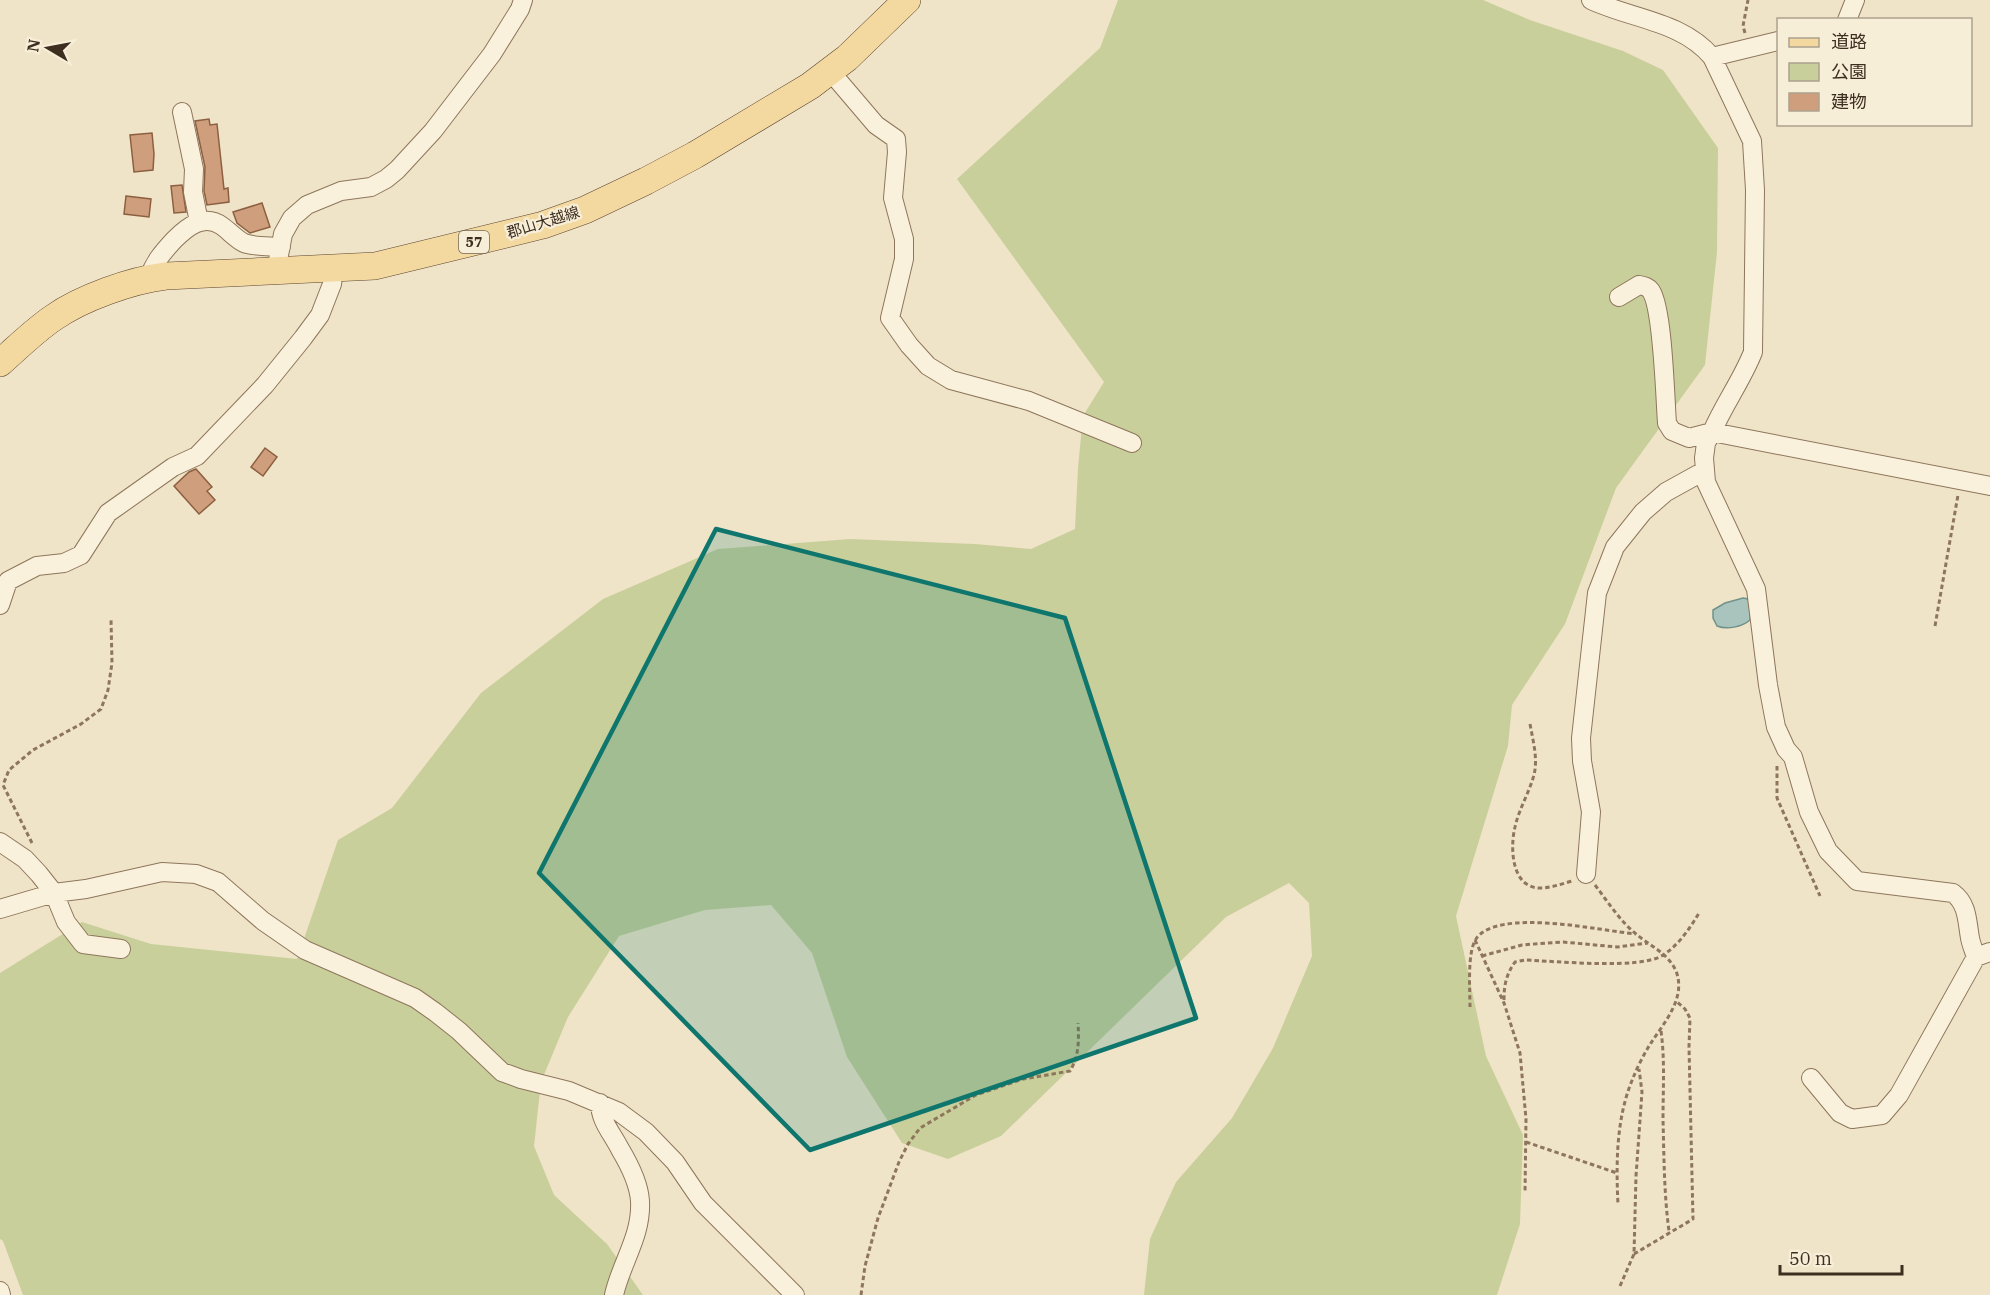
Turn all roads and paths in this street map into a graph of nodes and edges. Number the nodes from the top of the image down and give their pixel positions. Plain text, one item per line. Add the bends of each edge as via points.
1 (523, 0) edge
2 (907, 0) edge
3 (1591, 0) edge
4 (1748, 0) edge
5 (1855, 0) edge
6 (1847, 18) edge
7 (1777, 41) edge
8 (1750, 46) junction
9 (1712, 57) junction
10 (830, 71) junction
11 (182, 112) dead end
12 (199, 222) junction
13 (278, 259) junction
14 (334, 269) junction
15 (149, 278) junction
16 (1620, 297) dead end
17 (0, 363) edge
18 (1712, 432) junction
19 (1132, 443) dead end
20 (1704, 471) junction
21 (1961, 480) junction
22 (1990, 486) edge
23 (0, 605) edge
24 (111, 619) dead end
25 (1935, 626) dead end
26 (1530, 724) dead end
27 (1777, 764) dead end
28 (0, 842) edge
29 (32, 866) junction
30 (1586, 874) junction
31 (54, 893) junction
32 (1820, 896) dead end
33 (0, 909) edge
34 (1699, 913) dead end
35 (1636, 934) junction
36 (1475, 940) junction
37 (1648, 943) junction
38 (121, 949) dead end
39 (1983, 954) edge
40 (1664, 955) junction
41 (1482, 956) junction
42 (1676, 1000) junction
43 (1504, 1004) junction
44 (1470, 1007) dead end
45 (1078, 1023) dead end
46 (1661, 1030) junction
47 (1638, 1067) junction
48 (1811, 1078) dead end
49 (600, 1103) junction
50 (1526, 1142) junction
51 (1617, 1173) junction
52 (1525, 1193) dead end
53 (1618, 1205) dead end
54 (1669, 1231) junction
55 (1634, 1254) junction
56 (1620, 1287) dead end
57 (614, 1295) edge
58 (795, 1295) edge
59 (861, 1295) edge

1 - 13 street via 476,76 397,170 371,187 341,191 307,205 292,218 283,234
2 - 10 main road, 郡山大越線 / 57
3 - 9 street via 1686,34
4 - 8 path via 1743,26
5 - 6 street
7 - 8 street
8 - 9 street
9 - 18 street via 1752,141 1755,208 1754,352
10 - 14 main road, 郡山大越線 / 57 via 695,155 585,210 543,225 375,266
10 - 19 street via 876,125 896,139 893,198 904,239 904,260 890,318 909,345 928,366 951,380 1029,401
11 - 12 street via 194,169 193,192
12 - 13 street via 219,224 243,243 258,246
12 - 15 street via 190,225 165,249
13 - 14 main road, 郡山大越線 / 57
13 - 15 main road, 郡山大越線 / 57
14 - 23 street via 320,315 283,365 198,456 173,467 108,513 81,555 37,566 8,581
15 - 17 main road, 郡山大越線 / 57 via 118,287 54,317
16 - 18 street via 1639,285 1650,289 1653,295 1667,423 1672,431 1689,438
18 - 20 street via 1706,443
18 - 21 street
20 - 30 street via 1666,492 1643,512 1615,547 1597,593 1581,738 1591,812
20 - 39 street via 1756,589 1776,727 1793,757 1809,812 1828,851 1857,881 1953,893 1965,908 1970,939
21 - 22 street
21 - 25 path
24 - 29 path via 112,663 101,709 33,750 9,770 3,785 29,835 35,852
26 - 30 path via 1536,759 1514,829 1514,864 1519,877 1537,888 1575,881
27 - 32 path via 1777,798
28 - 29 street
29 - 31 street
30 - 35 path
31 - 33 street
31 - 38 street via 66,922 83,944
31 - 49 street via 162,872 207,877 305,950 415,998 459,1031 502,1072
34 - 40 path via 1687,933
35 - 36 path via 1522,922 1487,930
35 - 37 path
36 - 41 path
36 - 44 path
37 - 40 path
37 - 41 path via 1617,947 1547,942
39 - 48 street via 1899,1095 1882,1115 1852,1119 1840,1113
40 - 42 path via 1678,980
40 - 43 path via 1652,961 1625,963 1515,962 1504,983
41 - 43 path
42 - 46 path
42 - 54 path via 1690,1018 1693,1219
43 - 50 path via 1520,1053
45 - 59 path via 1077,1052 1070,1071 1023,1079 976,1095 920,1128 899,1162 878,1218
46 - 47 path
46 - 54 path
47 - 51 path via 1620,1124
47 - 55 path via 1642,1092
49 - 57 street via 600,1114 621,1150 640,1199 635,1238
49 - 58 street via 646,1132 675,1162 704,1203
50 - 51 path
50 - 52 path
51 - 53 path
54 - 55 path
55 - 56 path

